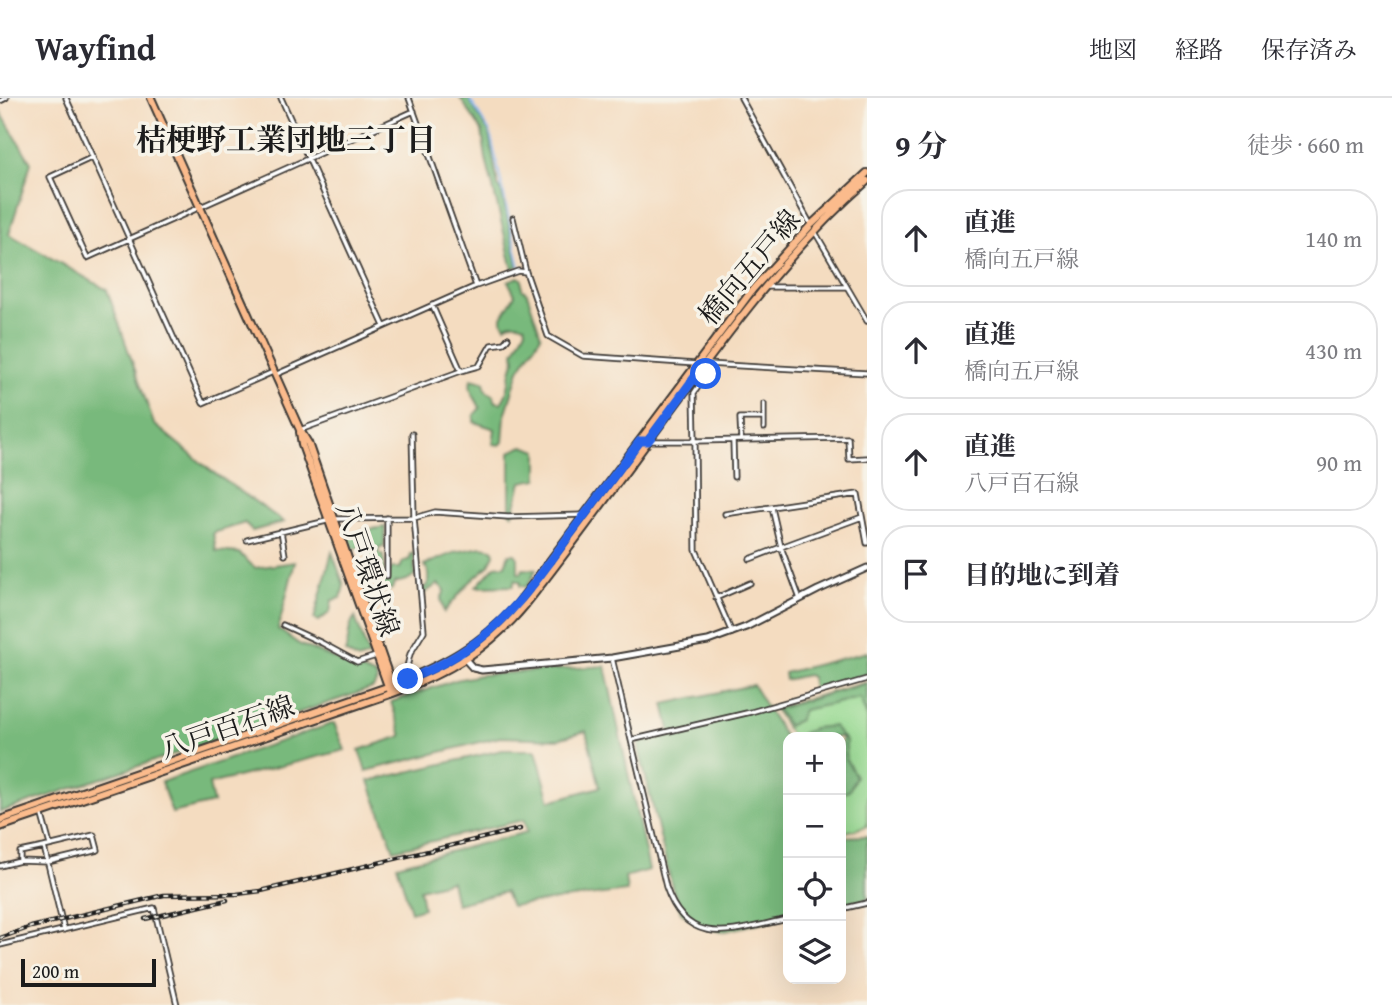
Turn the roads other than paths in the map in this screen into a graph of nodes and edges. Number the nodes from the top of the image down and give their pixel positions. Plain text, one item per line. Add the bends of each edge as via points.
1 (6, 98) edge
2 (66, 98) edge
3 (151, 98) edge
4 (281, 98) edge
5 (409, 98) edge
6 (741, 98) edge
7 (0, 101) edge
8 (414, 111) junction
9 (93, 157) junction
10 (308, 158) junction
11 (867, 173) edge
12 (867, 181) edge
13 (201, 206) junction
14 (513, 218) dead end
15 (812, 228) junction
16 (130, 239) junction
17 (526, 272) junction
18 (476, 286) junction
19 (763, 287) junction
20 (847, 287) junction
21 (432, 305) junction
22 (867, 321) edge
23 (384, 326) junction
24 (508, 338) dead end
25 (704, 367) junction
26 (461, 371) junction
27 (276, 373) junction
28 (867, 373) edge
29 (764, 404) dead end
30 (764, 418) junction
31 (764, 428) dead end
32 (300, 430) junction
33 (412, 434) dead end
34 (741, 440) junction
35 (644, 441) junction
36 (695, 441) junction
37 (733, 441) junction
38 (867, 458) edge
39 (734, 477) dead end
40 (772, 507) junction
41 (725, 514) dead end
42 (588, 516) junction
43 (414, 517) junction
44 (862, 517) junction
45 (387, 518) junction
46 (332, 519) junction
47 (281, 531) junction
48 (247, 540) dead end
49 (867, 543) edge
50 (780, 547) junction
51 (285, 555) dead end
52 (750, 559) dead end
53 (867, 568) edge
54 (387, 576) dead end
55 (750, 583) dead end
56 (716, 598) junction
57 (800, 599) junction
58 (283, 625) dead end
59 (732, 633) junction
60 (376, 656) junction
61 (463, 657) junction
62 (612, 658) junction
63 (408, 679) junction
64 (867, 679) edge
65 (391, 688) junction
66 (631, 740) junction
67 (41, 810) junction
68 (0, 820) edge
69 (0, 827) edge
70 (50, 845) junction
71 (44, 847) junction
72 (20, 861) junction
73 (48, 862) junction
74 (0, 866) edge
75 (867, 903) edge
76 (846, 908) edge
77 (783, 920) edge
78 (64, 930) junction
79 (0, 945) edge
80 (177, 1005) edge

1 - 7 street
2 - 9 street
3 - 13 main road, 八戸環状線
4 - 10 street
5 - 8 street
6 - 15 street
8 - 10 street
8 - 18 street
9 - 16 street
9 - 16 street via 50,177 81,247 87,258
10 - 13 street
10 - 23 street
11 - 15 main road, 橋向五戸線
12 - 15 main road, 橋向五戸線
13 - 16 street
13 - 27 main road, 八戸環状線
14 - 17 street
15 - 19 main road, 橋向五戸線
15 - 20 street
15 - 25 main road, 橋向五戸線 via 753,289
16 - 27 street via 204,403
17 - 18 street
17 - 25 street via 548,336 562,345 598,359
18 - 21 street
19 - 20 street
19 - 25 main road, 橋向五戸線
20 - 22 street
21 - 23 street
21 - 26 street
23 - 27 street
24 - 26 street via 491,345 479,366
25 - 28 street
25 - 35 main road, 橋向五戸線
25 - 36 street via 694,393
26 - 32 street
27 - 32 main road, 八戸環状線
29 - 30 street
30 - 31 street
30 - 34 street via 740,418
32 - 46 main road, 八戸環状線
33 - 43 street
34 - 37 street
34 - 38 street via 848,438 849,458
35 - 36 street
35 - 42 main road, 橋向五戸線
36 - 37 street
36 - 56 street via 696,550
37 - 39 street
40 - 41 street
40 - 44 street via 858,494
40 - 50 street
42 - 43 street via 435,512
42 - 61 main road, 橋向五戸線 via 518,614 498,635
43 - 45 street
43 - 63 street via 424,631 410,654
44 - 49 street
44 - 50 street
45 - 46 street
45 - 54 street
46 - 47 street
46 - 60 main road, 八戸環状線
46 - 65 main road, 八戸環状線
47 - 48 street
47 - 51 street
50 - 52 street
50 - 57 street
53 - 57 street
55 - 56 street
56 - 59 street
57 - 59 street
58 - 60 street via 357,662
59 - 62 street
60 - 65 main road, 八戸環状線
61 - 62 street via 477,670
61 - 63 main road, 八戸百石線
61 - 65 main road, 八戸百石線 via 427,680
62 - 66 street
63 - 65 main road, 八戸百石線
64 - 66 street
65 - 67 main road, 八戸百石線
66 - 77 street via 666,887 680,916 692,926 722,932
67 - 68 main road, 八戸百石線
67 - 69 main road, 八戸百石線
67 - 70 street
70 - 71 street
70 - 73 street via 94,835 97,850
71 - 72 street via 20,852
71 - 73 street
72 - 73 street
72 - 74 street
73 - 78 street
75 - 76 street
78 - 79 street
78 - 80 street via 154,908

